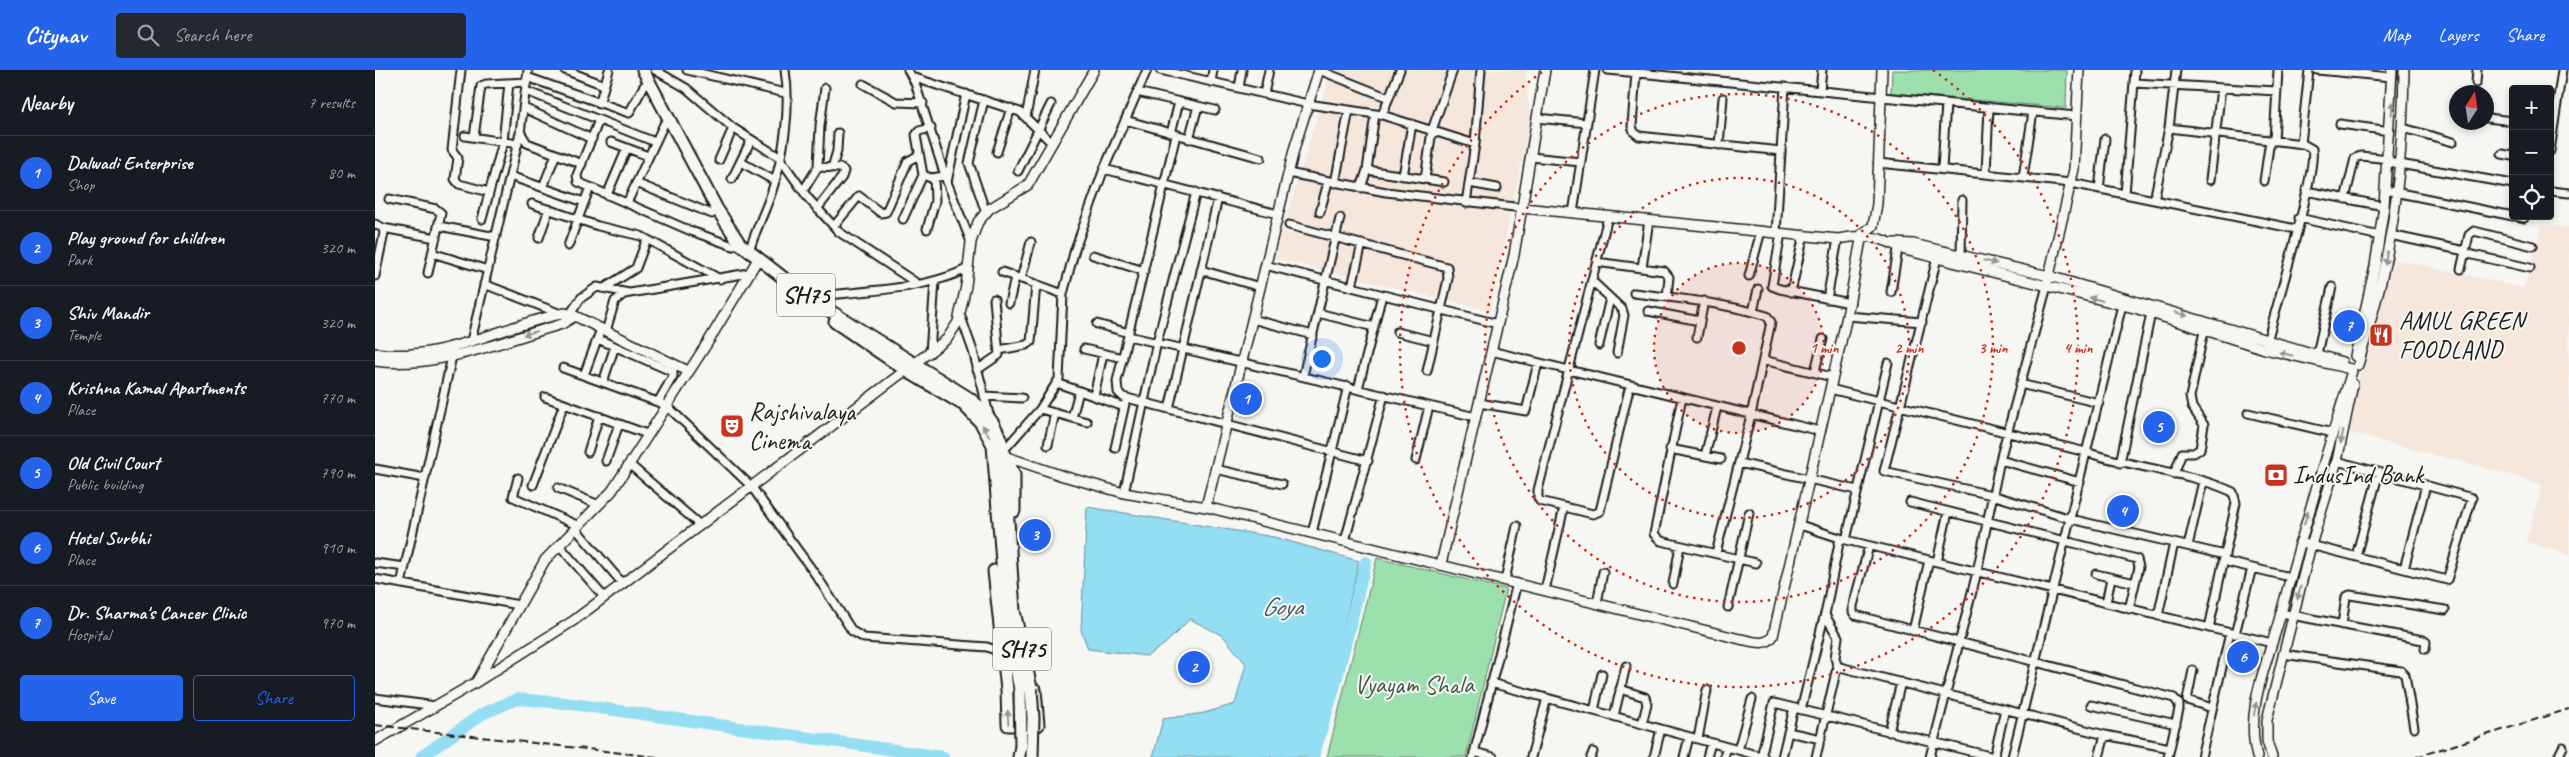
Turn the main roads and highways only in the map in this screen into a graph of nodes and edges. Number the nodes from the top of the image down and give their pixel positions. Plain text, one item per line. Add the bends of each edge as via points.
1 (636, 70) edge
2 (643, 70) edge
3 (753, 262) junction
4 (911, 367) junction
5 (1005, 453) junction
6 (993, 459) junction
7 (1025, 689) junction
8 (1019, 757) edge
9 (1032, 757) edge

1 - 3 main road, SH75 via 712,214 733,246
2 - 3 main road, SH75 via 717,209
3 - 4 main road, SH75
4 - 5 main road, SH75 via 969,398 989,414
6 -> 4 main road, SH75 via 989,436 964,405
5 -> 6 main road via 1014,475 1019,610 1038,706 1038,725 1008,725 988,481
5 - 7 main road, SH75 via 1014,611
6 - 7 main road, SH75 via 1006,614
7 - 8 main road, SH75, bridge
7 - 9 main road, SH75, bridge via 1033,718

